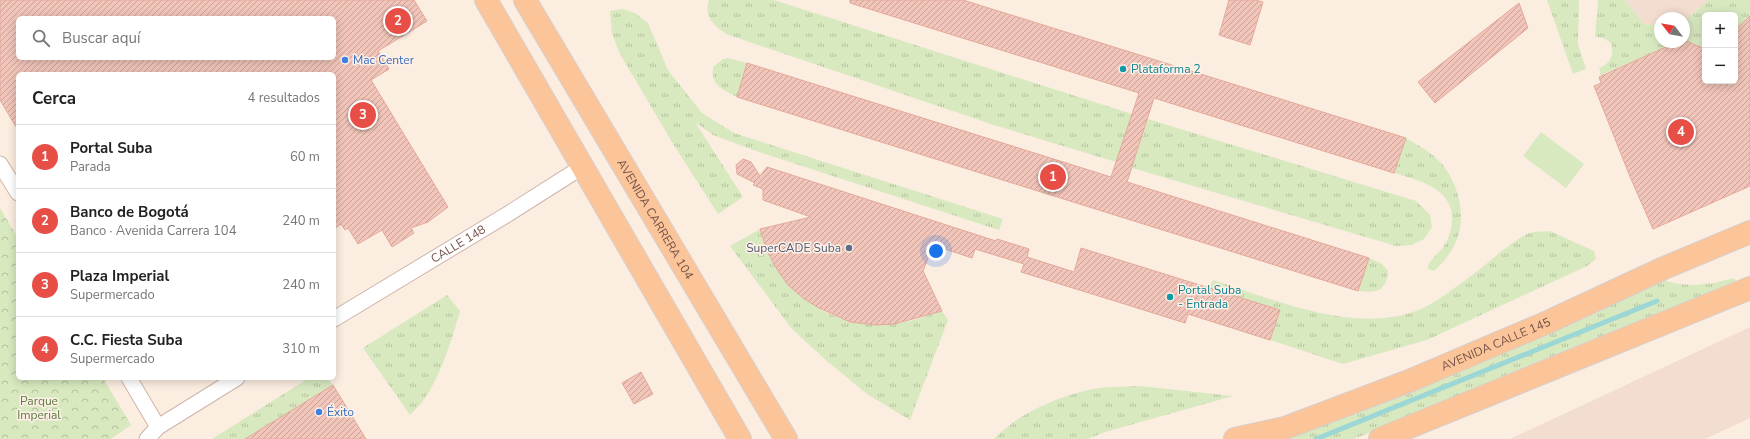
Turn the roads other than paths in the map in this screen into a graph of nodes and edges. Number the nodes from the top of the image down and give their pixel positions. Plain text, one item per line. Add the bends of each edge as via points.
1 (486, 0) edge
2 (525, 0) edge
3 (0, 164) edge
4 (582, 167) junction
5 (16, 190) edge
6 (1750, 232) edge
7 (1750, 288) edge
8 (336, 318) edge
9 (130, 380) edge
10 (234, 380) edge
11 (760, 396) junction
12 (158, 427) junction
13 (147, 439) edge
14 (740, 439) edge
15 (786, 439) edge
16 (801, 439) edge
17 (1235, 439) edge
18 (1380, 439) edge

1 - 4 main road
2 - 11 main road, AVENIDA CARRERA 104
3 - 5 street
4 - 8 street, CALLE 148
4 - 14 main road
6 - 17 main road, AVENIDA CALLE 145 via 1409,381 1285,428
7 - 18 main road
9 - 12 street
10 - 12 street
11 - 15 main road, AVENIDA CARRERA 104
11 - 16 main road
12 - 13 street

